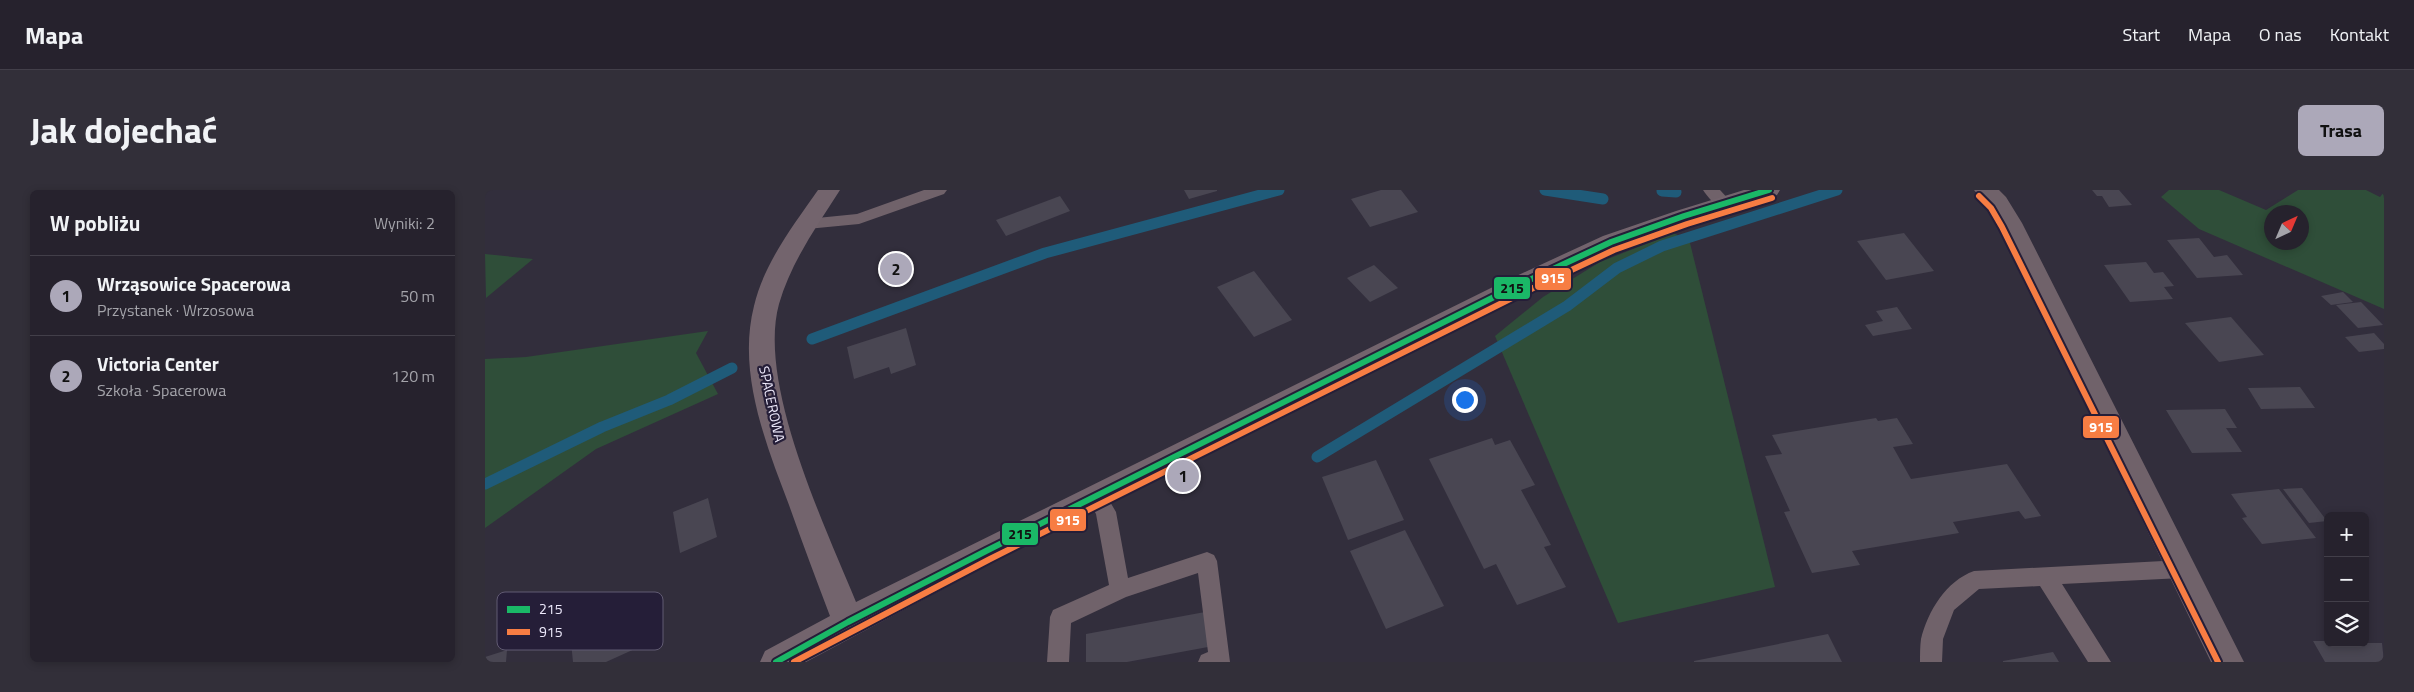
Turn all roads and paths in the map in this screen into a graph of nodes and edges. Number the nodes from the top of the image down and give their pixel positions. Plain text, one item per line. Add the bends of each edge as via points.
1 (829, 190) edge
2 (939, 190) edge
3 (1769, 190) edge
4 (1985, 190) edge
5 (1717, 196) edge
6 (807, 224) junction
7 (1096, 496) junction
8 (2182, 569) junction
9 (2045, 576) junction
10 (1120, 590) junction
11 (848, 622) junction
12 (776, 662) edge
13 (1058, 662) edge
14 (1209, 662) edge
15 (1931, 662) edge
16 (2100, 662) edge
17 (2227, 662) edge

1 - 6 street, SPACEROWA
2 - 6 lane via 859,219
3 - 5 street
4 - 8 street via 1998,202 2010,223
5 - 7 street via 1508,290
6 - 11 street, SPACEROWA via 775,278 766,308 762,354 779,438
7 - 10 lane via 1106,512
7 - 11 street
8 - 9 lane
8 - 17 street
9 - 15 lane via 1974,580 1946,604 1932,639
9 - 16 lane
10 - 13 lane via 1061,617
10 - 14 lane via 1207,561 1220,660
11 - 12 street

